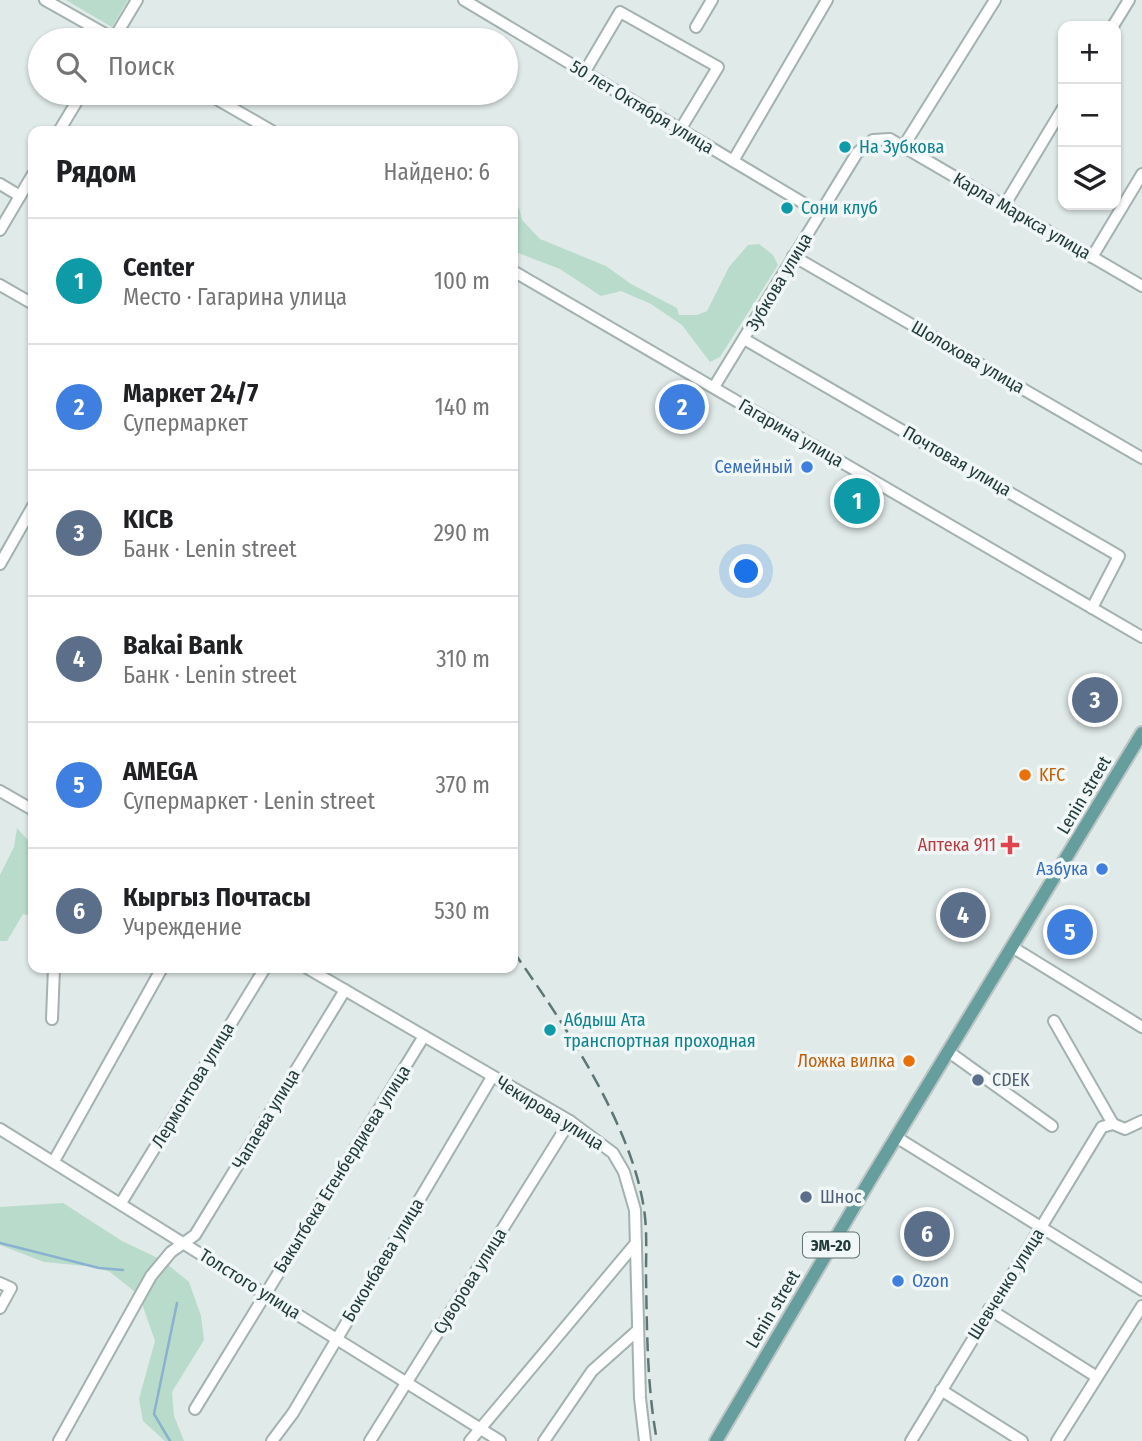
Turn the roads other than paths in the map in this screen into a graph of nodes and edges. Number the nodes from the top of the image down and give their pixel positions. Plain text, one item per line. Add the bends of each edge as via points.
1 (45, 0) edge
2 (137, 0) edge
3 (464, 0) edge
4 (712, 0) edge
5 (827, 0) edge
6 (995, 0) edge
7 (1129, 0) edge
8 (1116, 21) edge
9 (696, 27) dead end
10 (93, 28) edge
11 (121, 28) edge
12 (510, 28) edge
13 (518, 33) edge
14 (584, 73) junction
15 (75, 105) edge
16 (223, 105) edge
17 (1058, 116) edge
18 (62, 126) edge
19 (253, 126) edge
20 (680, 130) junction
21 (903, 146) junction
22 (733, 161) junction
23 (1142, 174) edge
24 (28, 182) edge
25 (0, 184) edge
26 (20, 196) junction
27 (1004, 206) junction
28 (820, 213) junction
29 (1, 226) edge
30 (793, 257) junction
31 (1092, 257) junction
32 (518, 274) edge
33 (0, 285) edge
34 (1142, 286) edge
35 (28, 301) edge
36 (744, 339) junction
37 (714, 387) junction
38 (1142, 458) edge
39 (28, 515) edge
40 (0, 564) edge
41 (1092, 608) junction
42 (1142, 637) edge
43 (1142, 733) edge
44 (0, 791) edge
45 (28, 807) edge
46 (1012, 947) junction
47 (54, 973) edge
48 (159, 973) edge
49 (262, 973) edge
50 (316, 973) edge
51 (345, 990) junction
52 (52, 1019) dead end
53 (1054, 1021) dead end
54 (1142, 1027) edge
55 (424, 1036) junction
56 (949, 1052) junction
57 (492, 1077) junction
58 (570, 1121) junction
59 (1142, 1121) edge
60 (1052, 1126) dead end
61 (1107, 1126) junction
62 (0, 1129) edge
63 (896, 1137) junction
64 (54, 1161) junction
65 (121, 1203) junction
66 (1041, 1228) junction
67 (182, 1241) junction
68 (636, 1243) junction
69 (0, 1283) edge
70 (1142, 1290) edge
71 (265, 1294) junction
72 (1142, 1306) edge
73 (0, 1308) edge
74 (989, 1309) junction
75 (638, 1330) junction
76 (337, 1338) junction
77 (1097, 1377) junction
78 (406, 1382) junction
79 (941, 1390) junction
80 (195, 1409) dead end
81 (481, 1429) junction
82 (59, 1441) edge
83 (272, 1441) edge
84 (370, 1441) edge
85 (470, 1441) edge
86 (500, 1441) edge
87 (544, 1441) edge
88 (645, 1441) edge
89 (716, 1441) edge
90 (911, 1441) edge
91 (1021, 1441) edge
92 (1056, 1441) edge

1 - 10 street
2 - 11 street
3 - 12 street, 50 лет Октября улица
4 - 9 street
5 - 22 street
6 - 21 street
7 - 8 street
13 - 14 street, 50 лет Октября улица
14 - 20 street, 50 лет Октября улица
14 - 20 street via 620,12 718,67
15 - 18 street
16 - 19 street
17 - 27 street
20 - 22 street, 50 лет Октября улица
21 - 27 street, Карла Маркса улица
21 - 28 street, Зубкова улица via 890,139 873,140 857,153
22 - 28 street, 50 лет Октября улица
23 - 31 street
24 - 26 street
25 - 26 street
26 - 29 street
27 - 31 street, Карла Маркса улица
28 - 30 street, Зубкова улица
30 - 36 street, Зубкова улица
30 - 38 street, Шолохова улица
31 - 34 street, Карла Маркса улица
32 - 37 street, Гагарина улица
33 - 35 street
36 - 37 street, Зубкова улица
36 - 41 street, Почтовая улица via 1119,555
37 - 41 street, Гагарина улица
39 - 40 street
41 - 42 street, Гагарина улица
43 - 46 main road, Lenin street / ЭМ-20
44 - 45 street
46 - 54 street
46 - 56 main road, ЭМ-20
47 - 52 street
48 - 64 street
49 - 65 street, Лермонтова улица
50 - 51 street, Чекирова улица
51 - 55 street, Чекирова улица
51 - 67 street, Чапаева улица via 195,1235
53 - 61 street
55 - 57 street, Чекирова улица
55 - 71 street, Бакытбека Егенбердиева улица
56 - 60 street
56 - 63 main road, Lenin street / ЭМ-20
57 - 58 street, Чекирова улица
57 - 76 street, Боконбаева улица
58 - 68 street, Чекирова улица via 613,1153 624,1172 635,1210
58 - 78 street, Суворова улица
59 - 61 street via 1125,1129
61 - 66 street, Шевченко улица
62 - 64 street, Толстого улица
63 - 66 street
63 - 89 main road, Lenin street / ЭМ-20
64 - 65 street, Толстого улица
65 - 67 street, Толстого улица
66 - 70 street
66 - 74 street, Шевченко улица
67 - 71 street, Толстого улица
67 - 82 street, Чапаева улица via 152,1276
68 - 75 street, Чекирова улица
68 - 81 street
69 - 73 street via 11,1288
71 - 76 street, Толстого улица
71 - 80 street, Бакытбека Егенбердиева улица
72 - 77 street
74 - 77 street
74 - 79 street, Шевченко улица
75 - 87 street via 592,1371
75 - 88 street, Чекирова улица
76 - 78 street, Толстого улица
76 - 83 street, Боконбаева улица
77 - 92 street
78 - 81 street, Толстого улица
78 - 84 street, Суворова улица
79 - 90 street, Шевченко улица
79 - 91 street
81 - 85 street
81 - 86 street, Толстого улица

